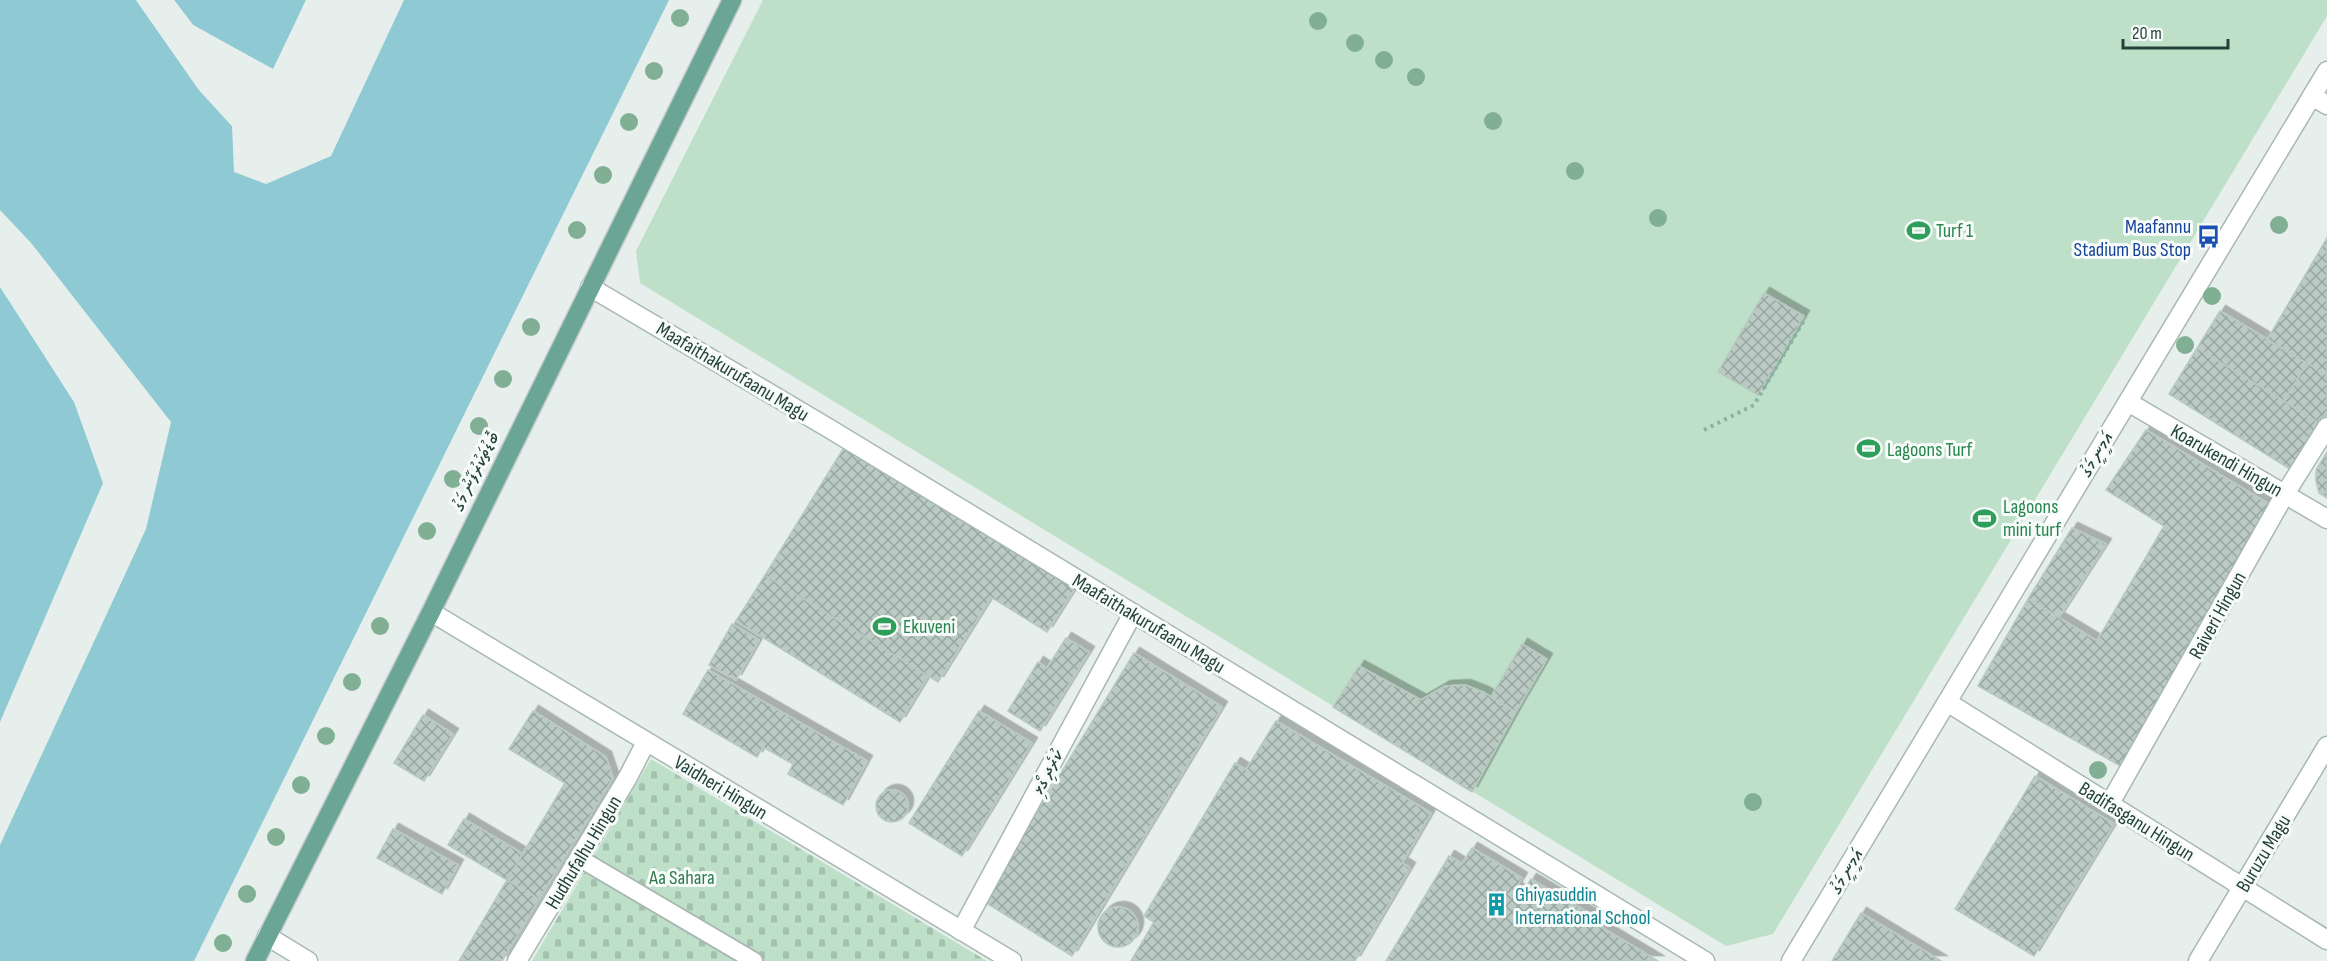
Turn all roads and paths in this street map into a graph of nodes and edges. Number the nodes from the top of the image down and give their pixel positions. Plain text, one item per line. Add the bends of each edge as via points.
1 (732, 0) edge
2 (2327, 71) edge
3 (2319, 101) edge
4 (590, 287) junction
5 (1806, 317) dead end
6 (2128, 402) junction
7 (2327, 427) edge
8 (1704, 430) dead end
9 (2285, 494) junction
10 (2327, 519) edge
11 (431, 612) junction
12 (1133, 613) junction
13 (1947, 702) junction
14 (646, 742) junction
15 (2327, 746) edge
16 (2109, 805) junction
17 (579, 858) junction
18 (2243, 886) junction
19 (961, 931) junction
20 (267, 936) junction
21 (2327, 940) edge
22 (255, 961) edge
23 (309, 961) edge
24 (517, 961) edge
25 (754, 961) edge
26 (1012, 961) edge
27 (1706, 961) edge
28 (1791, 961) edge
29 (2198, 961) edge

1 - 4 main road, ބޮޑުތަކުރުފާނު މަގު
2 - 3 street, އަމީނީ މަގު
3 - 6 street, އަމީނީ މަގު
4 - 11 main road, ބޮޑުތަކުރުފާނު މަގު
4 - 12 street, Maafaithakurufaanu Magu
5 - 8 path via 1754,405
6 - 9 street, Koarukendi Hingun
6 - 13 street, އަމީނީ މަގު
7 - 9 street, Raiveri Hingun
9 - 10 street, Koarukendi Hingun
9 - 16 street, Raiveri Hingun
11 - 14 street, Vaidheri Hingun
11 - 20 main road, ބޮޑުތަކުރުފާނު މަގު
12 - 19 street, ކުރެދި ގޯޅި
12 - 27 street, Maafaithakurufaanu Magu
13 - 16 street, Badifasganu Hingun
13 - 28 street, އަމީނީ މަގު
14 - 17 street, Hudhufalhu Hingun
14 - 19 street, Vaidheri Hingun
15 - 18 street, Buruzu Magu
16 - 18 street, Badifasganu Hingun
17 - 24 street, Hudhufalhu Hingun
17 - 25 lane
18 - 21 street, Badifasganu Hingun
18 - 29 street, Buruzu Magu
19 - 26 street, Vaidheri Hingun
20 - 22 main road, ބޮޑުތަކުރުފާނު މަގު
20 - 23 street

